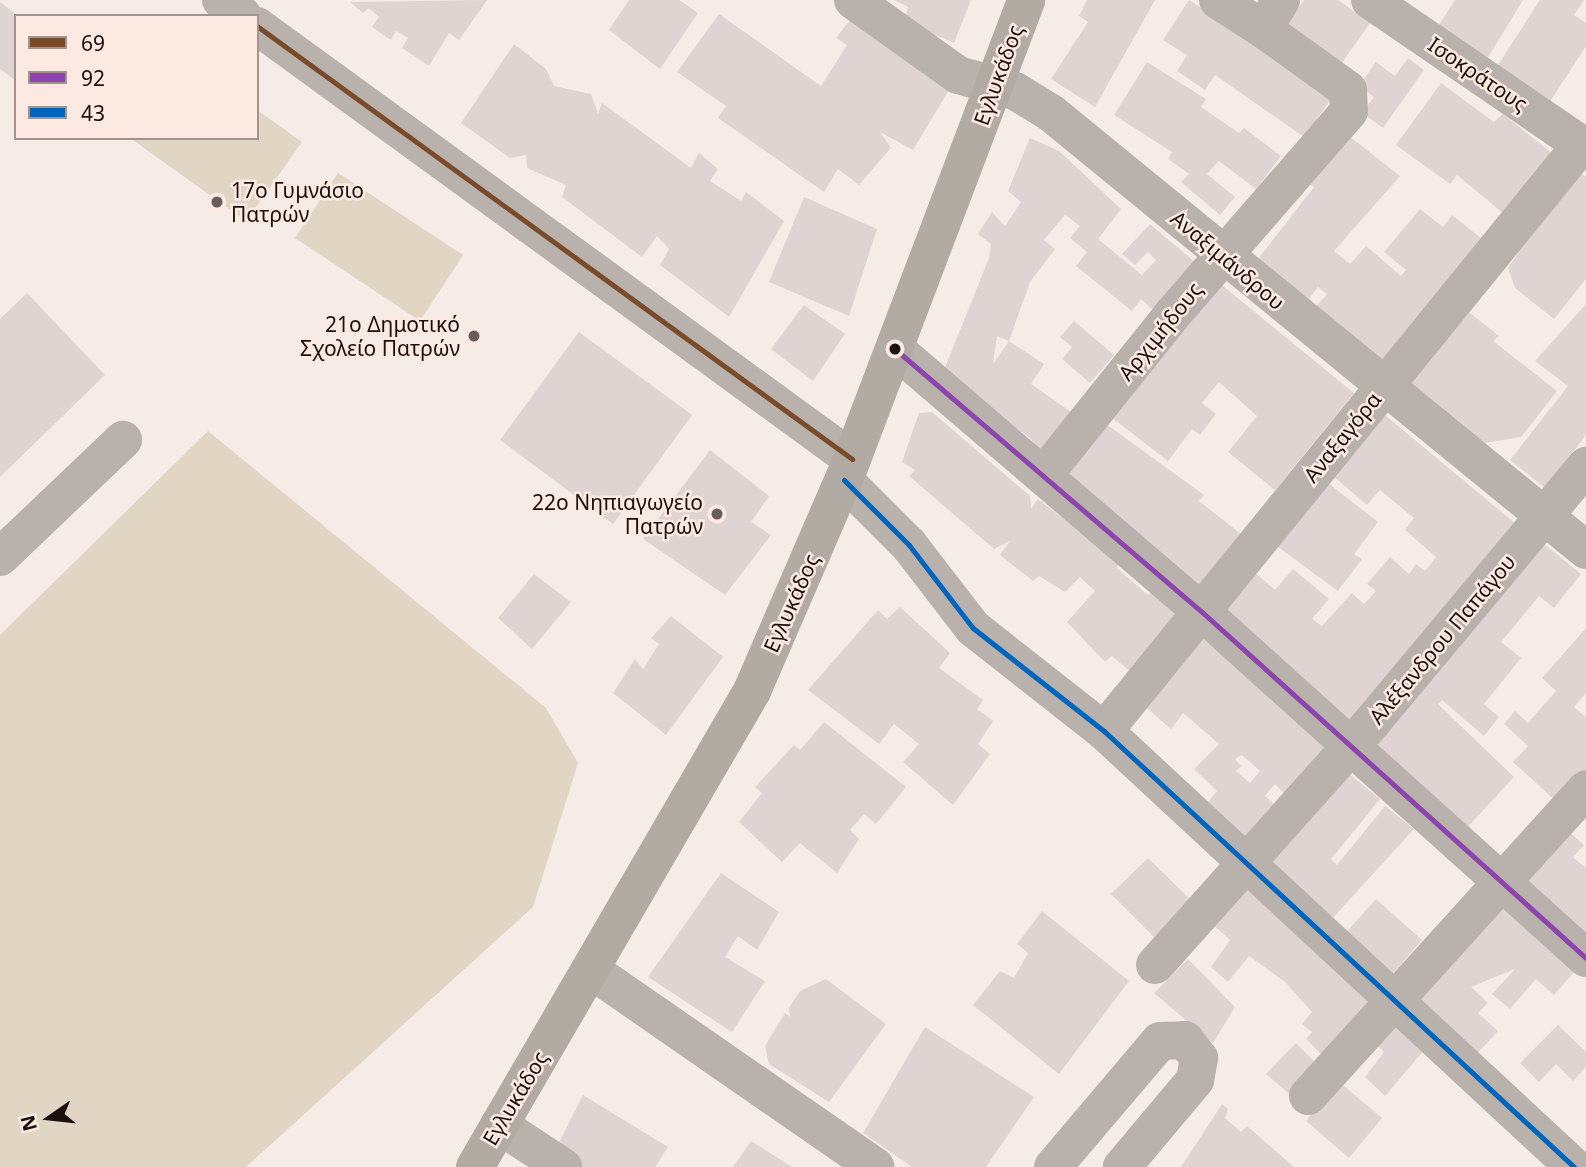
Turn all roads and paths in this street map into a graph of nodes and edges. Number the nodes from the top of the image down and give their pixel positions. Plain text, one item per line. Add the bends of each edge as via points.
1 (221, 0) edge
2 (853, 0) edge
3 (1026, 0) edge
4 (1218, 0) edge
5 (1370, 0) edge
6 (240, 14) edge
7 (1272, 14) edge
8 (259, 28) edge
9 (994, 88) junction
10 (1584, 147) edge
11 (1223, 256) junction
12 (895, 349) junction
13 (1382, 387) junction
14 (123, 440) dead end
15 (1586, 466) edge
16 (848, 470) junction
17 (1043, 476) junction
18 (1546, 516) junction
19 (1586, 550) edge
20 (0, 557) edge
21 (1202, 612) junction
22 (1104, 731) junction
23 (1352, 745) junction
24 (1586, 789) edge
25 (1248, 863) junction
26 (1500, 880) junction
27 (1586, 958) edge
28 (1155, 965) dead end
29 (591, 970) junction
30 (1395, 999) junction
31 (1308, 1096) dead end
32 (499, 1125) junction
33 (475, 1167) edge
34 (563, 1167) edge
35 (876, 1167) edge
36 (1053, 1167) edge
37 (1122, 1167) edge
38 (1574, 1167) edge

1 - 6 street
2 - 9 street, Αναξιμάνδρου via 948,69
3 - 9 main road, Εγλυκάδος
4 - 7 street
5 - 10 street, Ισοκράτους
7 - 11 street, Αρχιμήδους via 1348,90 1349,111
8 - 16 street
9 - 11 street, Αναξιμάνδρου via 1042,106
9 - 12 main road, Εγλυκάδος
10 - 13 street, Αναξαγόρα
11 - 13 street, Αναξιμάνδρου
11 - 17 street, Αρχιμήδους
12 - 16 main road, Εγλυκάδος
12 - 17 street
13 - 18 street, Αναξιμάνδρου
13 - 21 street, Αναξαγόρα
14 - 20 street
15 - 18 street, Αλέξανδρου Παπάγου
16 - 22 street via 973,628
16 - 29 main road, Εγλυκάδος via 752,691
17 - 21 street
18 - 19 street, Αναξιμάνδρου
18 - 23 street, Αλέξανδρου Παπάγου
21 - 22 street, Αναξαγόρα
21 - 23 street
22 - 25 street
23 - 25 street, Αλέξανδρου Παπάγου
23 - 26 street
24 - 26 street
25 - 28 street, Αλέξανδρου Παπάγου
25 - 30 street
26 - 27 street
26 - 30 street
29 - 32 main road, Εγλυκάδος
29 - 35 street
30 - 31 street
30 - 38 street
32 - 33 main road, Εγλυκάδος
32 - 34 street
36 - 37 street via 1160,1041 1185,1040 1199,1058 1195,1080

